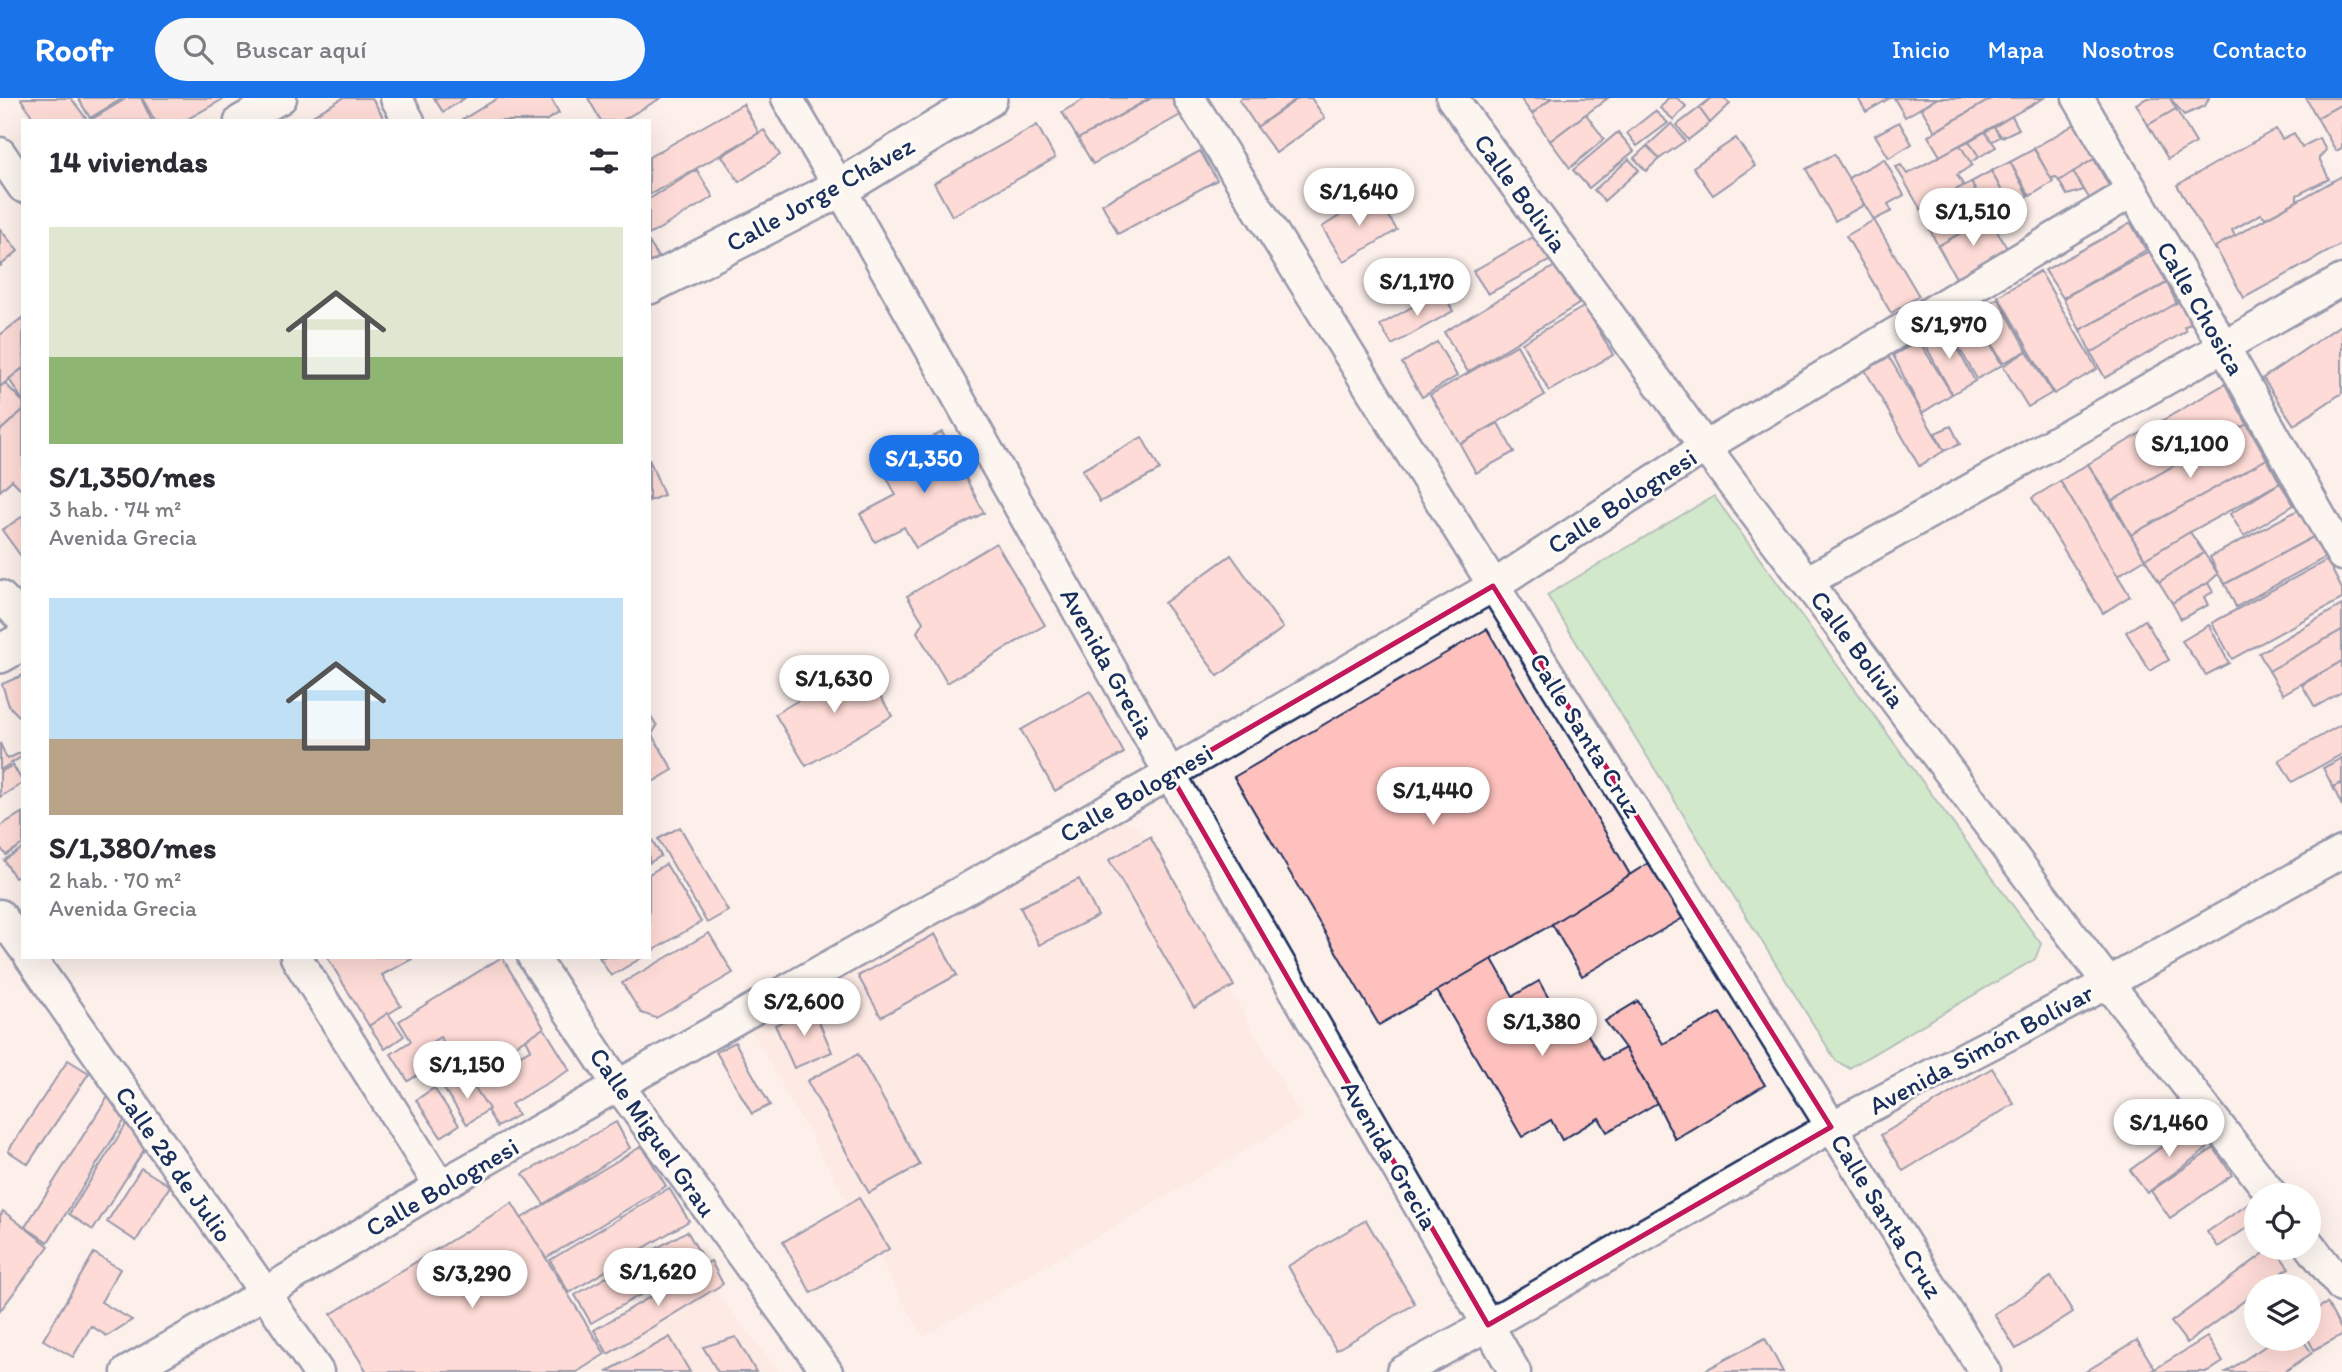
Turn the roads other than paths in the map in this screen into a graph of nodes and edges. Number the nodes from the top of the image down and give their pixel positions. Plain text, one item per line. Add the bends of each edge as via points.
1 (281, 98) edge
2 (396, 98) edge
3 (787, 98) edge
4 (988, 98) edge
5 (1189, 98) edge
6 (1452, 98) edge
7 (2078, 98) edge
8 (244, 119) edge
9 (408, 119) edge
10 (0, 153) edge
11 (21, 184) edge
12 (840, 188) junction
13 (2133, 191) junction
14 (2342, 281) edge
15 (651, 284) edge
16 (2224, 347) junction
17 (1705, 447) junction
18 (2342, 555) edge
19 (1808, 581) junction
20 (1493, 586) junction
21 (0, 596) edge
22 (21, 618) edge
23 (21, 641) edge
24 (0, 654) edge
25 (1170, 774) junction
26 (2342, 852) edge
27 (0, 915) edge
28 (21, 944) edge
29 (31, 959) edge
30 (297, 959) edge
31 (535, 959) edge
32 (2108, 983) junction
33 (618, 1085) junction
34 (1831, 1127) junction
35 (2263, 1183) edge
36 (440, 1186) junction
37 (2321, 1260) edge
38 (2342, 1287) edge
39 (265, 1293) junction
40 (1488, 1325) junction
41 (127, 1372) edge
42 (317, 1372) edge
43 (827, 1372) edge
44 (1402, 1372) edge
45 (1515, 1372) edge
46 (1985, 1372) edge

1 - 8 street
2 - 9 street
3 - 12 street, Avenida Grecia
4 - 12 street, Calle Jorge Chávez
5 - 20 street, Calle Santa Cruz
6 - 17 street, Calle Bolivia
7 - 13 street, Calle Chosica
10 - 11 street
12 - 15 street, Calle Jorge Chávez
12 - 25 street, Avenida Grecia
13 - 16 street, Calle Chosica
13 - 17 street, Calle Bolognesi
14 - 16 street
16 - 18 street, Calle Chosica
16 - 19 street
17 - 19 street, Calle Bolivia
17 - 20 street, Calle Bolognesi
19 - 32 street, Calle Bolivia
20 - 25 street, Calle Bolognesi
20 - 34 street, Calle Santa Cruz
21 - 22 street
23 - 24 street
25 - 33 street, Calle Bolognesi
25 - 40 street, Avenida Grecia
26 - 32 street, Avenida Simón Bolívar
27 - 28 street
29 - 39 street, Calle 28 de Julio
30 - 36 street
31 - 33 street, Calle Miguel Grau
32 - 34 street, Avenida Simón Bolívar
32 - 35 street, Calle Bolivia
33 - 36 street, Calle Bolognesi
33 - 43 street, Calle Miguel Grau
34 - 40 street, Avenida Simón Bolívar
34 - 46 street, Calle Santa Cruz
36 - 39 street, Calle Bolognesi
37 - 38 street
39 - 41 street, Calle Bolognesi
39 - 42 street, Calle 28 de Julio
40 - 44 street, Avenida Simón Bolívar
40 - 45 street, Avenida Grecia

